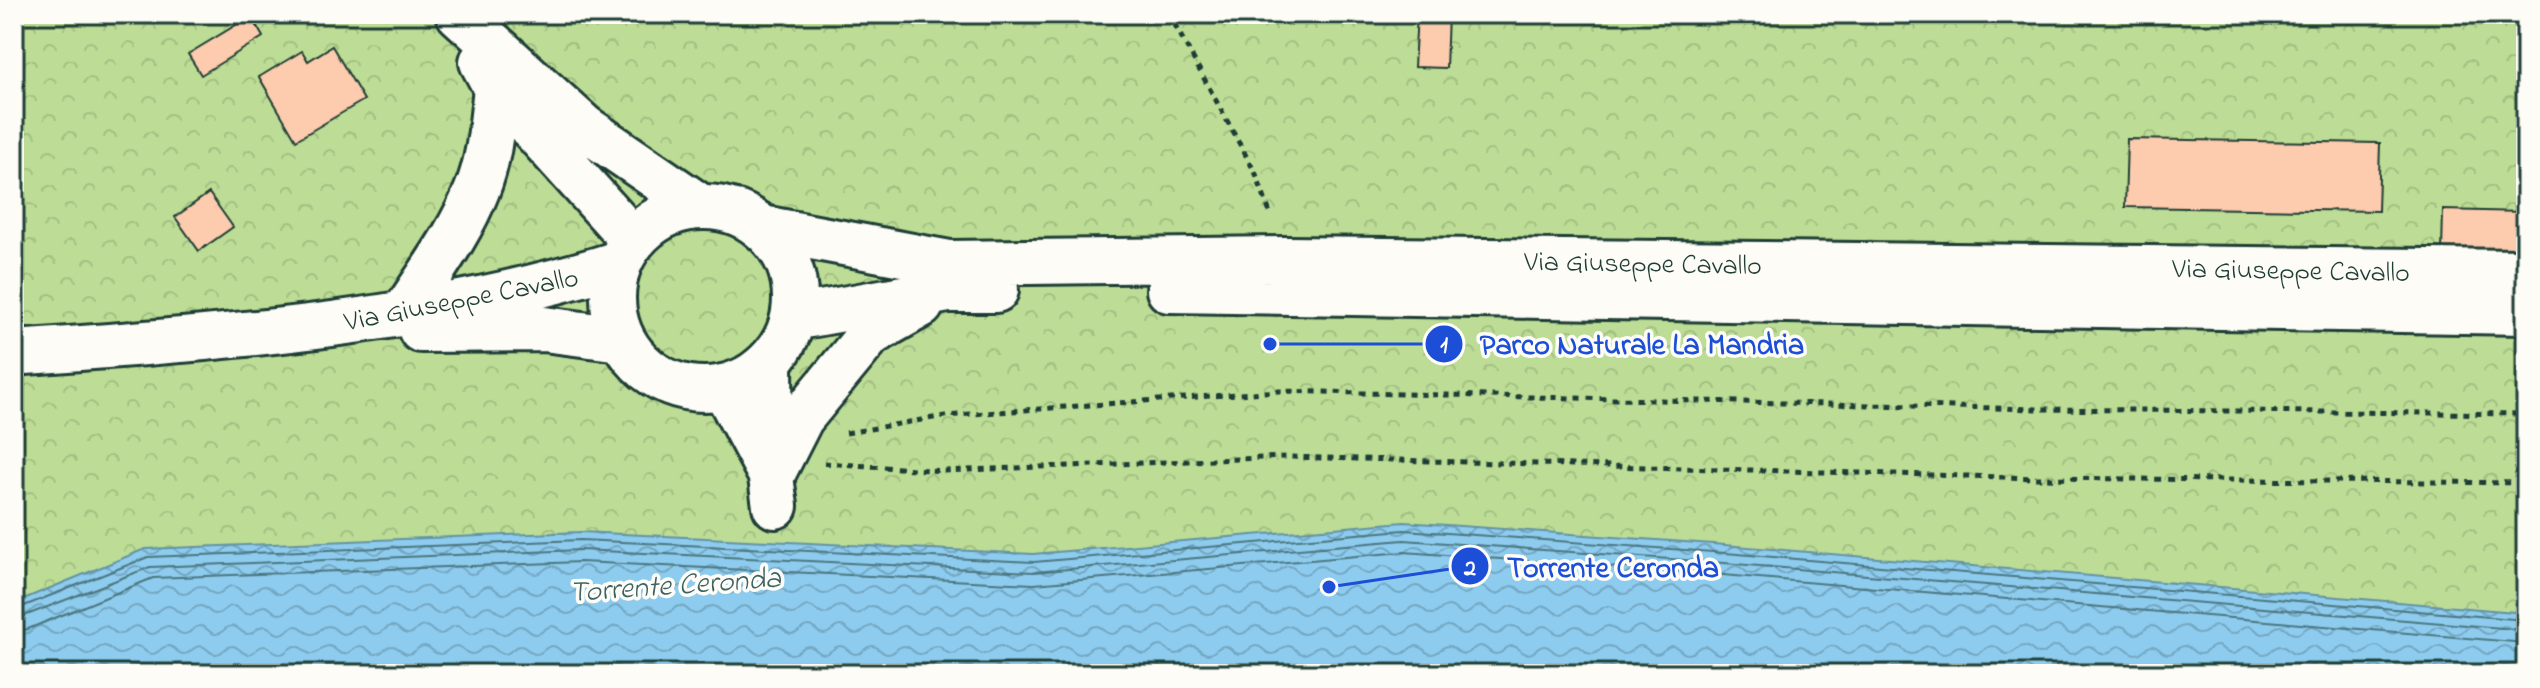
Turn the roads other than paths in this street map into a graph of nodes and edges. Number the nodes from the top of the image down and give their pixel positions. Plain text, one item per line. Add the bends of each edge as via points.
1 (458, 14) edge
2 (496, 88) junction
3 (699, 206) junction
4 (763, 228) junction
5 (626, 251) junction
6 (2526, 272) edge
7 (948, 290) junction
8 (405, 312) junction
9 (2526, 312) edge
10 (793, 318) junction
11 (302, 329) junction
12 (621, 339) junction
13 (14, 353) edge
14 (770, 361) junction
15 (724, 387) junction
16 (773, 491) junction

1 - 2 street
1 - 3 street via 585,128
2 - 5 street
2 - 8 street via 490,144 477,190
3 - 4 street via 722,207
3 - 5 street via 651,223
4 - 6 street, Via Giuseppe Cavallo via 950,263 1287,259
4 - 10 street via 780,246 790,269
5 - 8 street, Via Giuseppe Cavallo via 546,286
5 - 12 street via 612,288
7 - 9 street, Via Giuseppe Cavallo via 1288,290
7 - 10 street, Via Giuseppe Cavallo
7 - 16 street via 870,334 801,418
8 - 11 street, Via Giuseppe Cavallo
10 - 14 street
11 - 12 street, Via Giuseppe Cavallo via 544,329
11 - 13 street, Via Giuseppe Cavallo
12 - 15 street via 639,363 664,381 693,389
14 - 15 street
14 - 16 street
15 - 16 street

